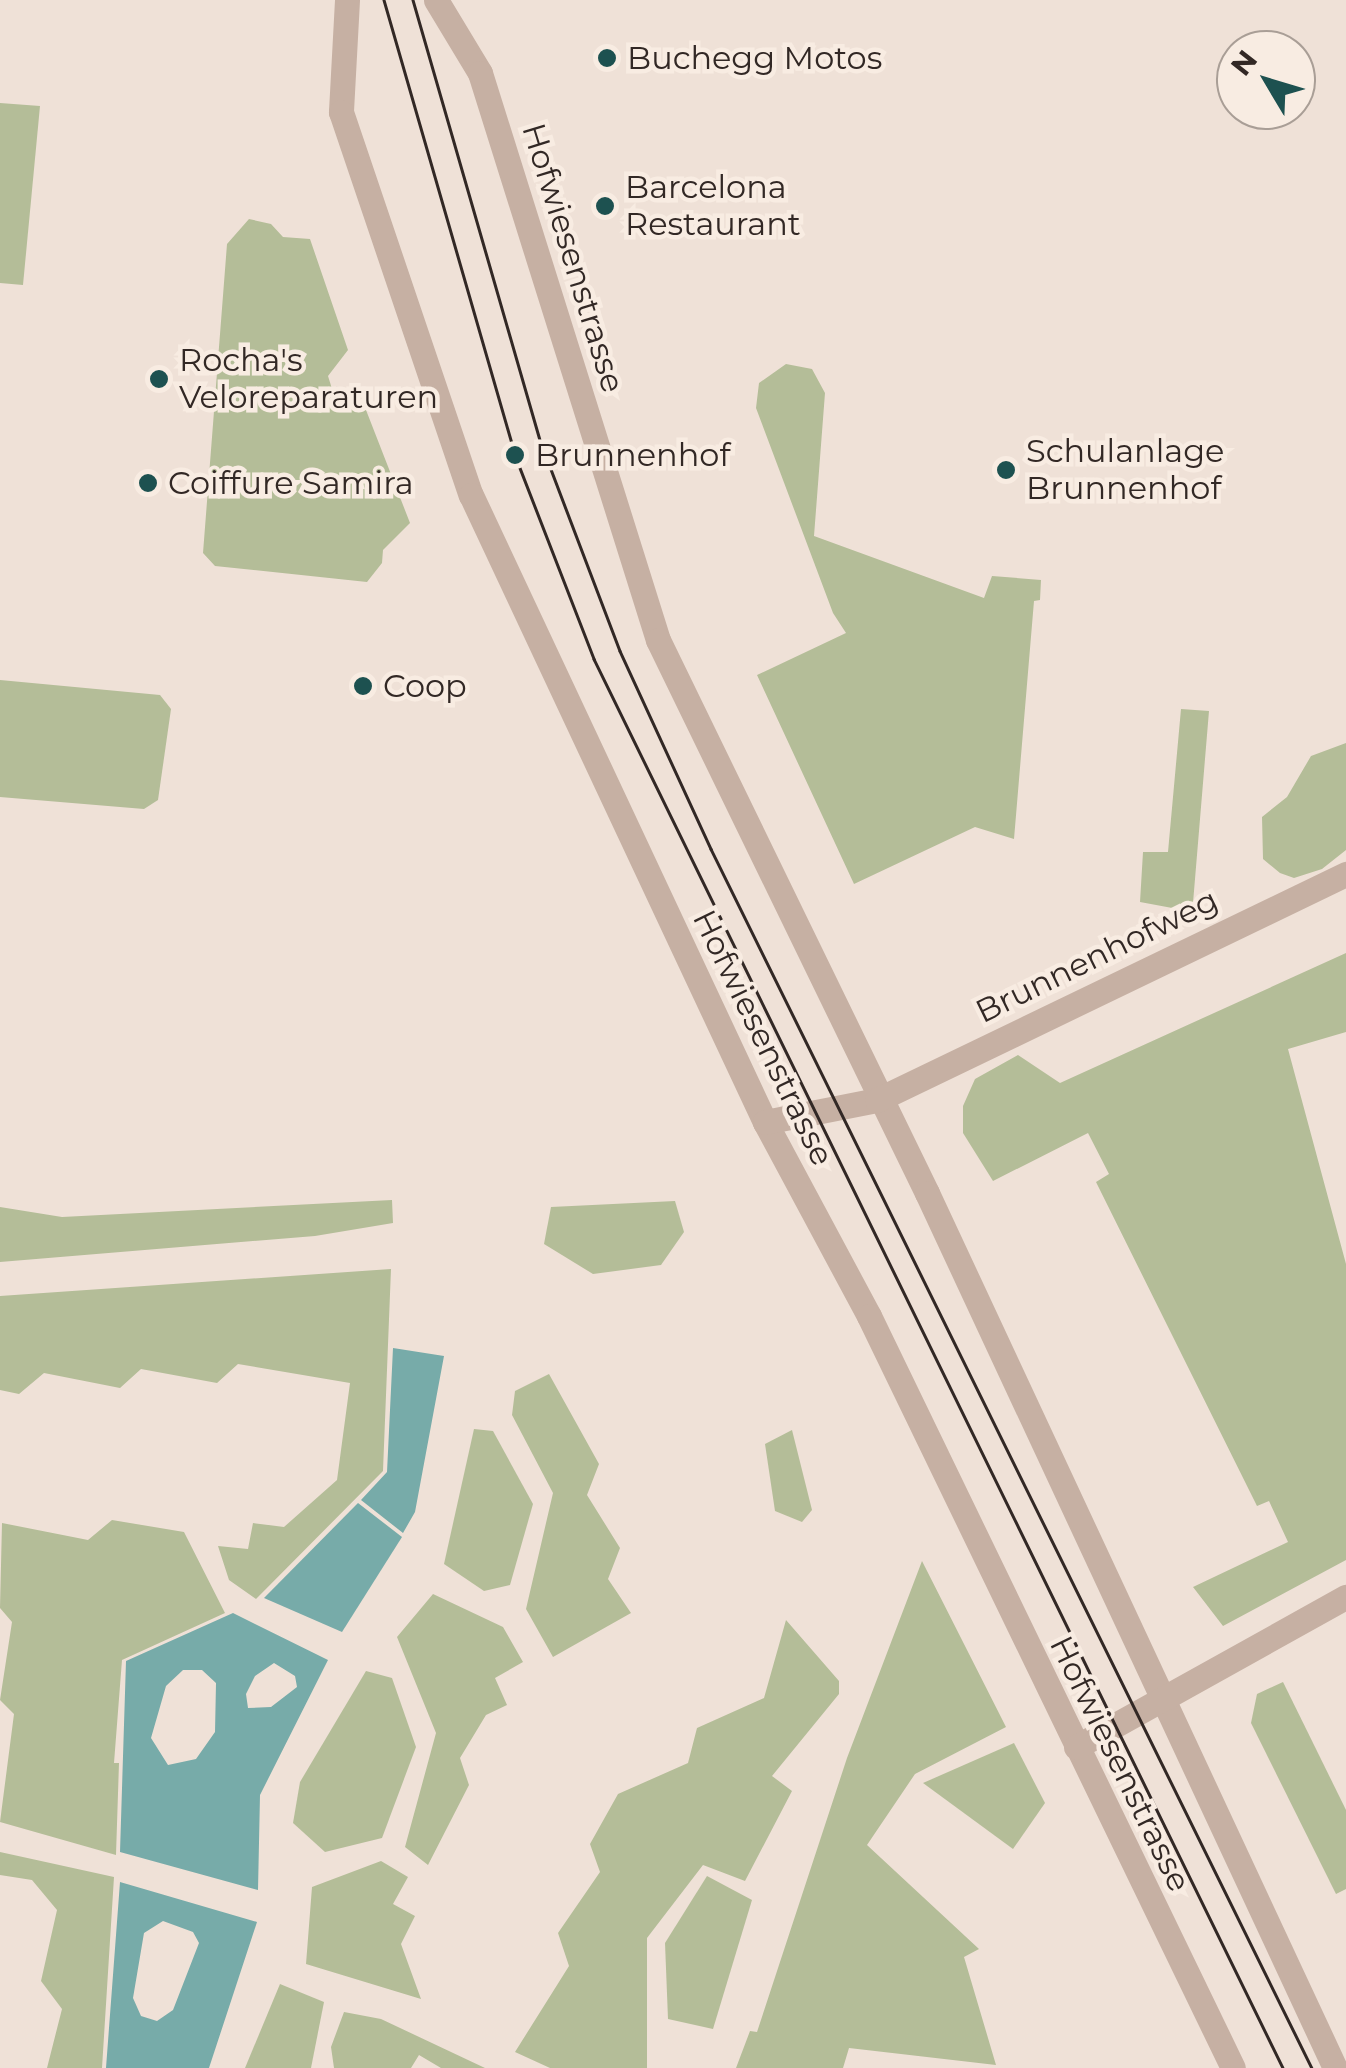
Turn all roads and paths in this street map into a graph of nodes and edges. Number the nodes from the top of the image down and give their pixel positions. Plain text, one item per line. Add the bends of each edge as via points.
1 (346, 0) edge
2 (436, 0) edge
3 (1346, 874) edge
4 (878, 1100) junction
5 (765, 1122) junction
6 (1346, 1598) edge
7 (1162, 1700) junction
8 (1076, 1747) junction
9 (1233, 2068) edge
10 (1335, 2068) edge

1 - 5 street, Hofwiesenstrasse via 341,112 471,496
2 - 4 street, Hofwiesenstrasse via 480,74 658,640
3 - 4 street, Brunnenhofweg
4 - 5 street, Brunnenhofweg
4 - 7 street, Hofwiesenstrasse
5 - 8 street, Hofwiesenstrasse via 869,1316
6 - 7 street
7 - 8 street
7 - 10 street, Hofwiesenstrasse
8 - 9 street, Hofwiesenstrasse

